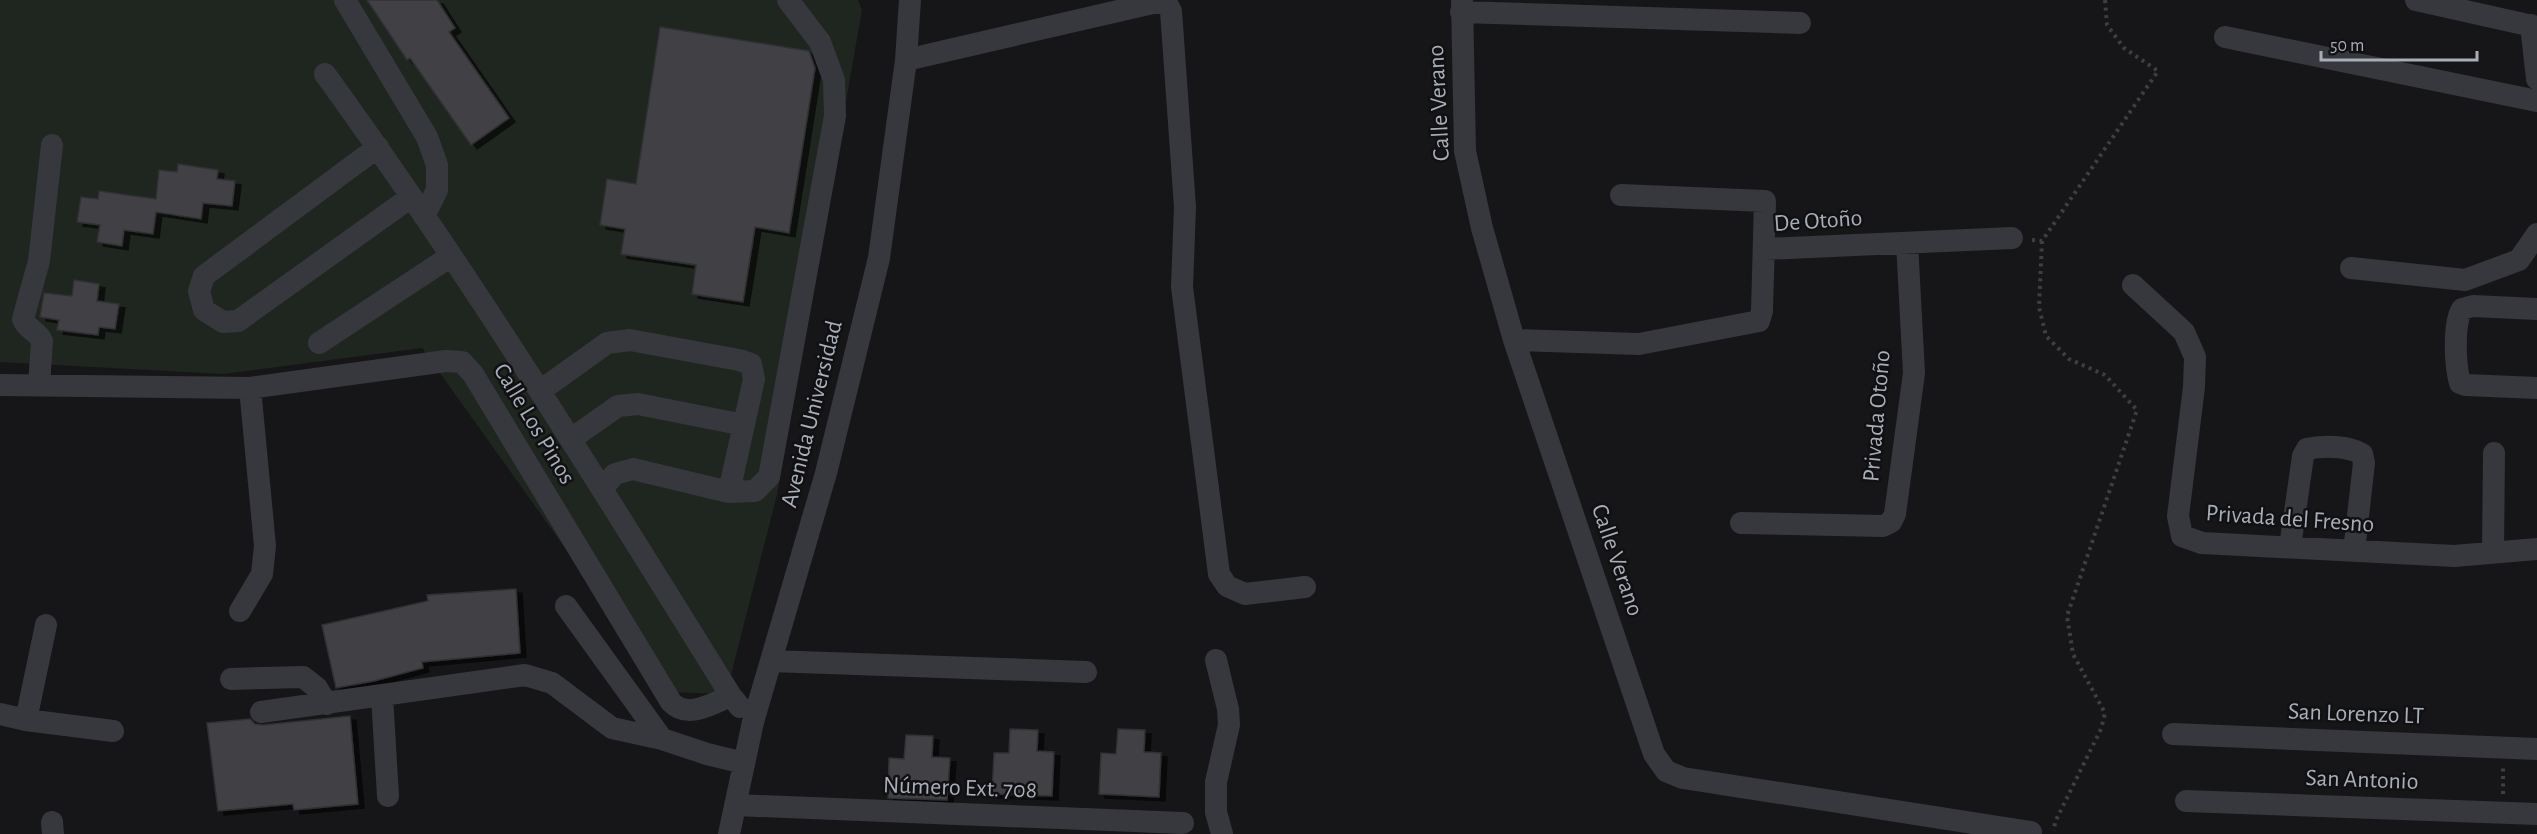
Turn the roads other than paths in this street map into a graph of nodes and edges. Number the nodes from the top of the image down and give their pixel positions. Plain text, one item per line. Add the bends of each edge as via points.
1 (345, 0) edge
2 (788, 0) edge
3 (910, 0) edge
4 (2416, 0) edge
5 (1462, 6) edge
6 (1800, 23) dead end
7 (2534, 26) edge
8 (2225, 37) dead end
9 (906, 60) junction
10 (325, 74) dead end
11 (2537, 78) edge
12 (2537, 101) edge
13 (52, 145) dead end
14 (378, 147) junction
15 (1621, 195) dead end
16 (417, 207) junction
17 (2537, 234) edge
18 (2012, 238) road end
19 (1907, 243) junction
20 (1765, 249) junction
21 (451, 256) junction
22 (2351, 268) dead end
23 (2133, 285) dead end
24 (2537, 309) edge
25 (1514, 340) junction
26 (319, 343) dead end
27 (0, 385) edge
28 (39, 385) junction
29 (250, 388) junction
30 (2537, 388) edge
31 (540, 391) junction
32 (744, 425) junction
33 (571, 439) junction
34 (2494, 453) dead end
35 (603, 487) junction
36 (729, 492) junction
37 (1741, 523) dead end
38 (2290, 547) junction
39 (2537, 549) edge
40 (2354, 550) junction
41 (2493, 552) junction
42 (1305, 587) dead end
43 (567, 606) dead end
44 (240, 611) dead end
45 (45, 626) dead end
46 (1216, 660) dead end
47 (771, 661) junction
48 (1086, 672) dead end
49 (231, 679) dead end
50 (382, 696) junction
51 (731, 696) junction
52 (327, 704) junction
53 (261, 712) dead end
54 (0, 714) edge
55 (26, 720) junction
56 (753, 722) junction
57 (112, 732) dead end
58 (2174, 734) dead end
59 (662, 739) junction
60 (2537, 749) edge
61 (744, 763) junction
62 (388, 796) dead end
63 (2186, 801) dead end
64 (735, 805) junction
65 (2537, 814) edge
66 (1183, 823) dead end
67 (2042, 833) edge
68 (729, 834) edge
69 (1222, 834) edge

1 - 16 street via 427,136 437,165 437,190
2 - 36 street via 820,42 834,80 835,116 770,477 755,491
3 - 9 street, Avenida Universidad
4 - 7 street
5 - 6 street
5 - 25 street, Calle Verano via 1465,151
7 - 11 street
8 - 12 street
9 - 42 street via 1157,2 1167,4 1171,11 1185,207 1182,287 1219,574 1227,586 1245,594
9 - 47 street, Avenida Universidad via 879,258 826,473
10 - 14 street
13 - 28 street via 39,261 23,319 42,341
14 - 16 street
14 - 16 street via 204,276 199,291 204,310 223,322 238,321
15 - 20 street via 1766,201
16 - 21 street
17 - 22 street via 2519,260 2465,279
18 - 19 street, De Otoño
19 - 20 street, De Otoño
19 - 37 street, Privada Otoño via 1914,373 1891,522 1883,526
20 - 25 street, De Otoño via 1759,321 1639,344
21 - 26 street
21 - 31 street
23 - 38 street, Privada del Fresno via 2184,332 2195,357 2178,516 2182,536 2202,543
24 - 30 street via 2473,306 2463,309 2457,318 2460,383
25 - 67 street, Calle Verano via 1654,754 1666,771 1683,778
27 - 28 street, Calle Los Pinos
28 - 29 street, Calle Los Pinos
29 - 44 street via 265,546 262,574
29 - 51 street, Calle Los Pinos via 462,362 473,374 671,702 676,708 692,711
31 - 32 street via 607,343 630,340 751,364 754,379
31 - 33 street
32 - 33 street via 638,404 618,406
32 - 36 street
33 - 35 street
34 - 41 street
35 - 36 street via 615,474 633,469
35 - 51 street
38 - 40 street, Privada del Fresno
38 - 40 street via 2303,456 2307,449 2316,447 2362,454
39 - 41 street, Privada del Fresno
40 - 41 street, Privada del Fresno via 2454,556
43 - 59 street
45 - 55 street
46 - 69 street via 1229,725 1216,782 1216,812
47 - 48 street
47 - 56 street, Avenida Universidad
49 - 52 street via 303,677
50 - 52 street
50 - 59 street via 525,675 552,684 612,728
50 - 62 street
51 - 56 street
52 - 53 street
54 - 55 street
55 - 57 street
56 - 61 street, Avenida Universidad
58 - 60 street, San Lorenzo LT
59 - 61 street
61 - 64 street, Avenida Universidad
63 - 65 street, San Antonio
64 - 66 street, Número Ext. 708
64 - 68 street, Avenida Universidad

